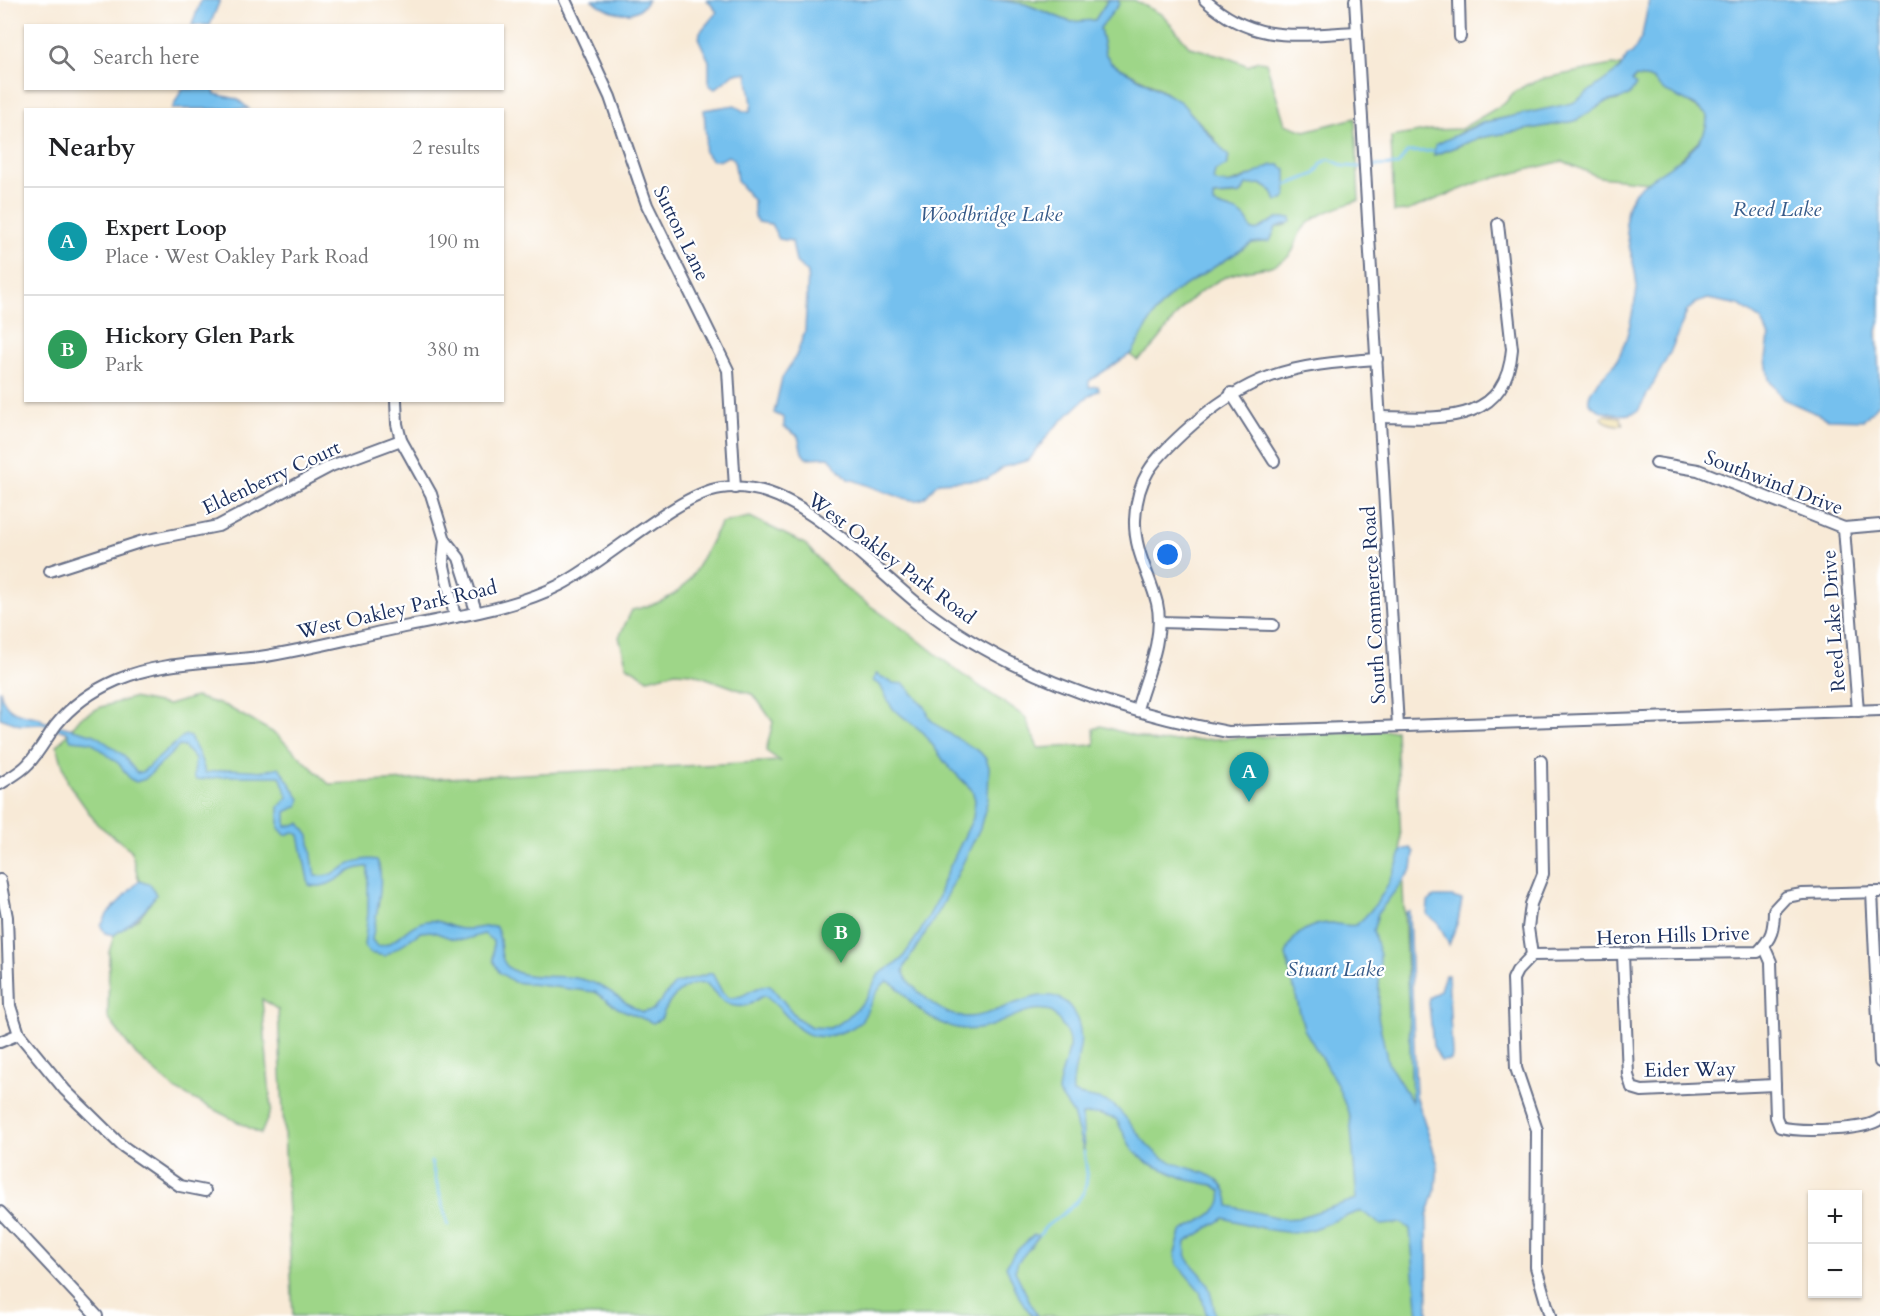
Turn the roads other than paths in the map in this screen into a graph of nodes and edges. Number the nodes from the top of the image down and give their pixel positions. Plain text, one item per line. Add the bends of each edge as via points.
1 (566, 0) edge
2 (1205, 0) edge
3 (1355, 0) edge
4 (1459, 0) edge
5 (1357, 32) junction
6 (1460, 38) dead end
7 (1498, 224) dead end
8 (1377, 359) junction
9 (1231, 393) junction
10 (396, 402) edge
11 (1380, 417) junction
12 (401, 440) junction
13 (1274, 461) dead end
14 (1656, 463) dead end
15 (735, 488) junction
16 (1880, 525) edge
17 (1844, 528) junction
18 (445, 540) junction
19 (50, 571) dead end
20 (476, 611) junction
21 (455, 617) junction
22 (1159, 622) junction
23 (1273, 625) dead end
24 (1137, 709) junction
25 (1880, 710) edge
26 (1858, 711) junction
27 (1398, 726) junction
28 (1541, 761) dead end
29 (0, 784) edge
30 (0, 880) edge
31 (1876, 892) edge
32 (1764, 946) junction
33 (1536, 956) junction
34 (1623, 956) junction
35 (19, 1034) junction
36 (0, 1042) edge
37 (1880, 1062) edge
38 (1775, 1085) junction
39 (1880, 1119) edge
40 (205, 1191) dead end
41 (0, 1212) edge
42 (97, 1316) edge
43 (1550, 1316) edge

1 - 15 street, Sutton Lane via 610,97 647,205 728,370
2 - 5 street via 1219,13 1257,32
3 - 5 street, South Commerce Road
4 - 6 street
5 - 8 street, South Commerce Road
7 - 11 street via 1512,349 1510,370 1501,391 1490,402 1464,412 1420,418
8 - 9 street via 1296,367
8 - 11 street, South Commerce Road
9 - 13 street
9 - 22 street via 1162,451 1140,484 1136,540 1157,602
10 - 12 street
11 - 27 street, South Commerce Road
12 - 18 street via 431,494
12 - 19 street, Eldenberry Court via 331,466 218,526 143,541
14 - 17 street, Southwind Drive via 1698,470
15 - 20 street, West Oakley Park Road via 719,488 687,502 564,584
15 - 24 street, West Oakley Park Road via 770,493 801,510 926,610 987,650 1029,672
16 - 17 street, Southwind Drive
17 - 26 street, Reed Lake Drive
18 - 20 street via 459,558
18 - 21 street via 443,561
20 - 21 street, West Oakley Park Road
21 - 29 street, West Oakley Park Road via 320,646 169,666 120,678 71,709 27,765
22 - 23 street
22 - 24 street
24 - 27 street, West Oakley Park Road via 1228,732
25 - 26 street, South Commerce Road
26 - 27 street, South Commerce Road
28 - 33 street via 1543,874 1528,928
30 - 35 street via 7,917 10,1006
31 - 32 street, Heron Hills Drive via 1786,897 1774,910 1774,929
31 - 37 street
32 - 34 street, Heron Hills Drive via 1758,952
32 - 38 street via 1771,962
33 - 34 street, Heron Hills Drive
33 - 43 street via 1517,971 1513,980 1514,1052 1537,1130 1536,1267
34 - 38 street, Eider Way via 1628,1075 1632,1088 1642,1091
35 - 36 street
35 - 40 street via 65,1090 121,1145 180,1186
38 - 39 street via 1780,1127 1858,1127
41 - 42 street

